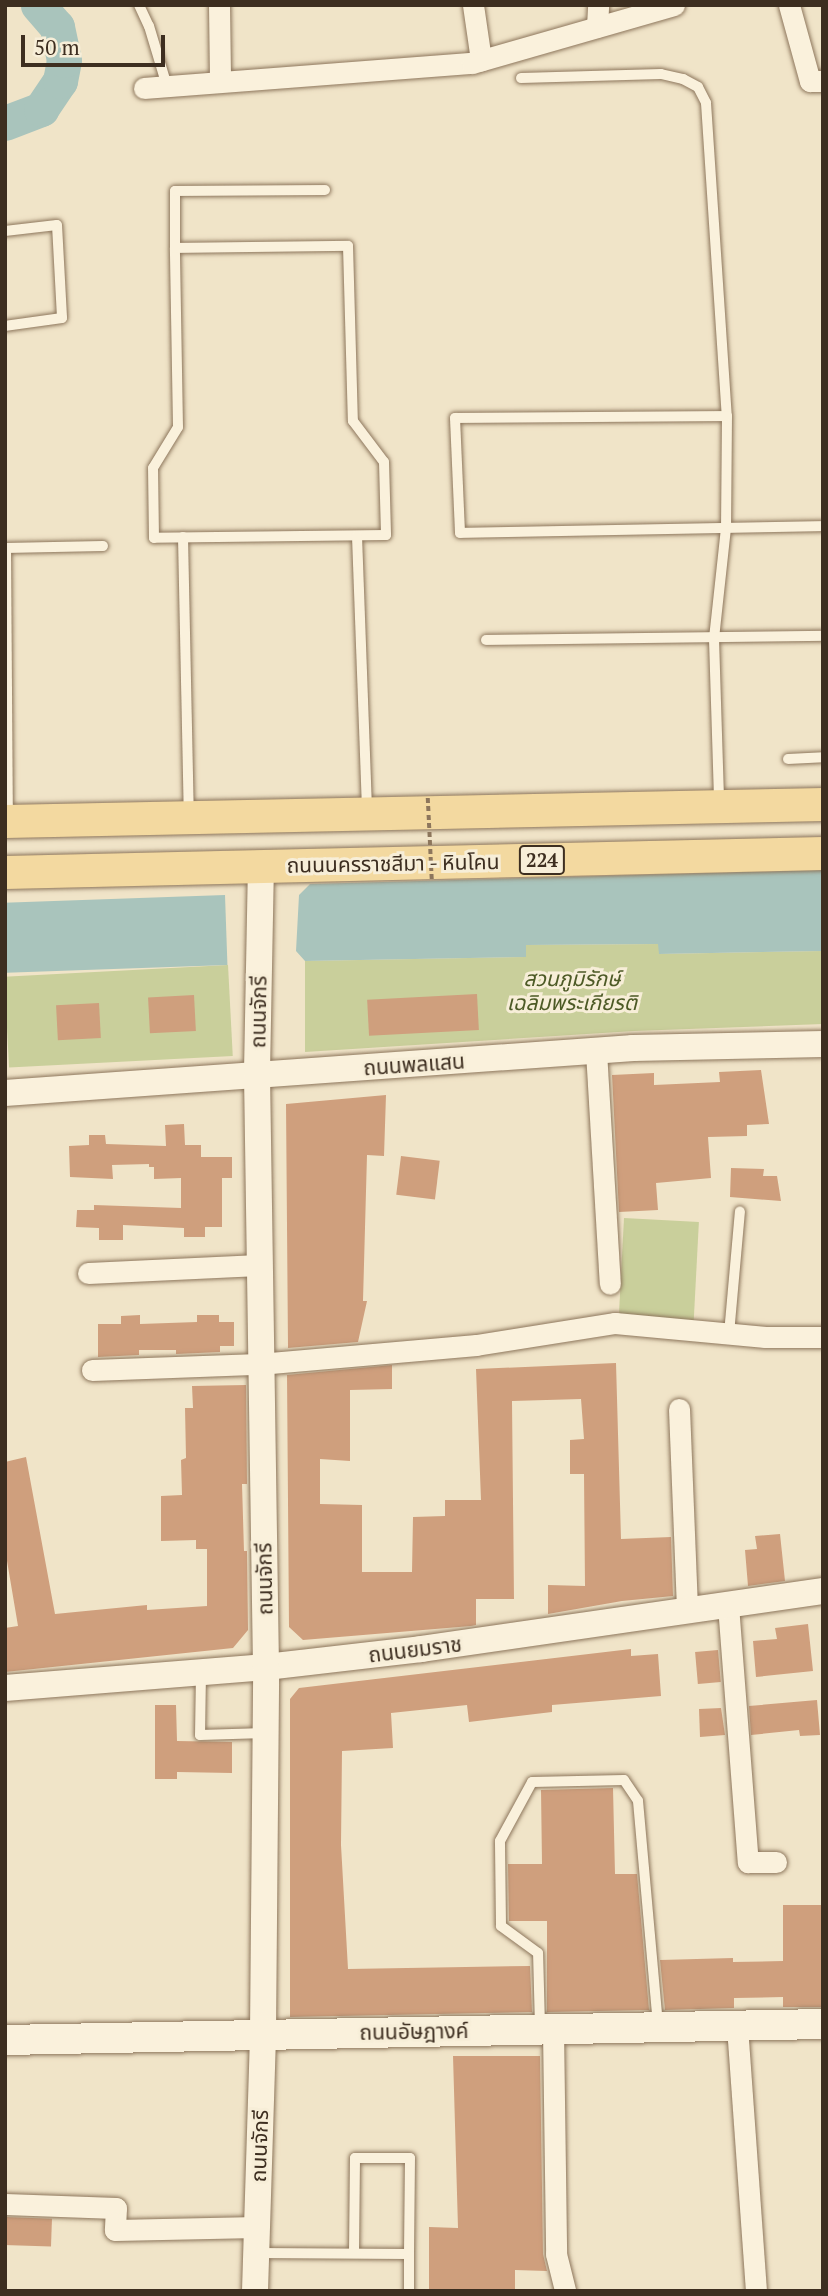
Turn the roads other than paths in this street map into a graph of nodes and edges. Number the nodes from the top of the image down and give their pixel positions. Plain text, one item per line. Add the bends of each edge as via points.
1 (139, 5) edge
2 (219, 5) edge
3 (473, 5) edge
4 (598, 5) edge
5 (674, 5) edge
6 (789, 5) edge
7 (597, 27) junction
8 (481, 60) junction
9 (522, 78) dead end
10 (220, 81) junction
11 (823, 81) edge
12 (167, 86) junction
13 (144, 88) dead end
14 (325, 190) dead end
15 (5, 231) edge
16 (176, 248) junction
17 (5, 326) edge
18 (727, 416) junction
19 (823, 526) edge
20 (726, 528) junction
21 (358, 536) junction
22 (183, 537) junction
23 (103, 546) dead end
24 (6, 548) edge
25 (823, 636) edge
26 (714, 639) junction
27 (486, 640) dead end
28 (823, 757) edge
29 (788, 759) dead end
30 (823, 804) edge
31 (719, 807) junction
32 (366, 813) junction
33 (261, 816) junction
34 (189, 817) junction
35 (7, 821) edge
36 (823, 853) edge
37 (261, 866) junction
38 (5, 872) edge
39 (823, 1044) edge
40 (596, 1051) junction
41 (257, 1072) junction
42 (5, 1093) edge
43 (740, 1211) dead end
44 (259, 1265) junction
45 (88, 1273) dead end
46 (610, 1284) dead end
47 (729, 1334) junction
48 (823, 1337) edge
49 (260, 1364) junction
50 (92, 1370) dead end
51 (679, 1409) dead end
52 (823, 1591) edge
53 (728, 1605) junction
54 (687, 1610) junction
55 (266, 1667) junction
56 (201, 1670) junction
57 (5, 1688) edge
58 (265, 1733) junction
59 (776, 1862) dead end
60 (823, 2024) edge
61 (737, 2026) junction
62 (658, 2028) junction
63 (546, 2029) junction
64 (263, 2034) junction
65 (5, 2040) edge
66 (5, 2204) edge
67 (256, 2240) junction
68 (354, 2253) junction
69 (409, 2254) junction
70 (255, 2291) edge
71 (409, 2291) edge
72 (565, 2291) edge
73 (756, 2291) edge

1 - 12 lane
2 - 10 street
3 - 8 street
4 - 7 street
5 - 7 street
6 - 11 street via 810,81
7 - 8 street
8 - 10 street
9 - 18 lane via 661,74 698,86 706,103
10 - 12 street
12 - 13 street
14 - 16 lane via 175,191
15 - 17 lane via 57,225 62,318
16 - 21 lane via 348,246 354,421 384,462 386,535
16 - 22 lane via 178,427 153,468 154,538
18 - 20 lane
18 - 20 lane via 455,418 460,533
19 - 20 lane
20 - 26 lane
21 - 22 lane
21 - 32 lane
22 - 34 lane
23 - 24 lane
24 - 35 lane
25 - 26 lane
26 - 27 lane
26 - 31 lane
28 - 29 lane
30 - 31 main road
31 - 32 main road
32 - 33 main road
33 - 34 main road
33 - 37 main road
34 - 35 main road
36 - 37 main road, ถนนนครราชสีมา - หินโคน / 224
37 - 38 main road, ถนนนครราชสีมา - หินโคน / 224
37 - 41 street, ถนนจักรี
39 - 40 street, ถนนพลแสน
40 - 41 street, ถนนพลแสน
40 - 46 street
41 - 42 street, ถนนพลแสน
41 - 44 street, ถนนจักรี
43 - 47 lane
44 - 45 street
44 - 49 street, ถนนจักรี
47 - 48 street
47 - 49 street via 614,1323 476,1345
49 - 50 street
49 - 55 street, ถนนจักรี
51 - 54 street
52 - 53 street, ถนนยมราช
53 - 54 street, ถนนยมราช
53 - 59 street via 748,1862
54 - 55 street, ถนนยมราช
55 - 56 street, ถนนยมราช
55 - 58 street, ถนนจักรี
56 - 57 street, ถนนยมราช
56 - 58 lane via 200,1735
58 - 64 street, ถนนจักรี
60 - 61 main road, ถนนอัษฎางค์
61 - 62 main road, ถนนอัษฎางค์
61 - 73 street
62 - 63 main road, ถนนอัษฎางค์
62 - 63 lane via 638,1801 624,1780 532,1782 500,1840 501,1926 538,1953
63 - 64 main road, ถนนอัษฎางค์
63 - 72 street via 556,2254
64 - 65 main road, ถนนอัษฎางค์
64 - 67 street, ถนนจักรี
66 - 67 street via 116,2208 115,2230
67 - 68 lane
67 - 70 street, ถนนจักรี
68 - 69 lane
68 - 69 lane via 355,2158 410,2158
69 - 71 lane

